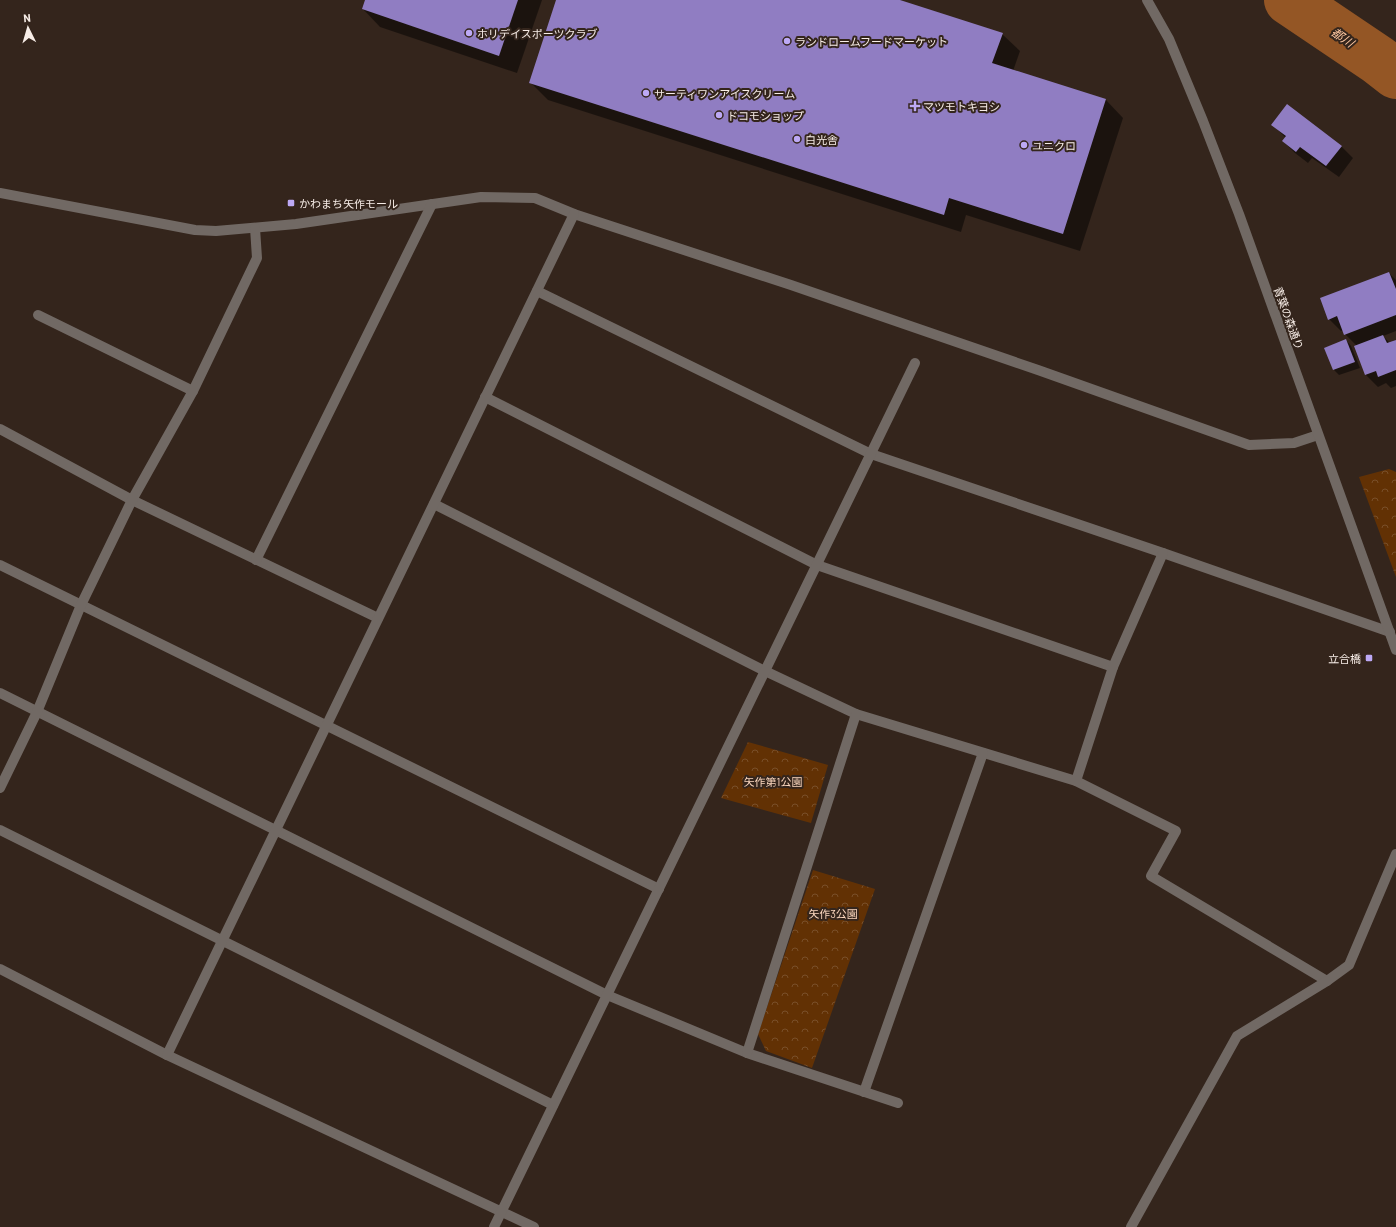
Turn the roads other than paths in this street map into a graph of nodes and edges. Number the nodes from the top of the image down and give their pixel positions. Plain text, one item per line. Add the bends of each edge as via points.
1 (1147, 0) edge
2 (0, 193) edge
3 (432, 204) junction
4 (574, 214) junction
5 (255, 228) junction
6 (537, 291) junction
7 (38, 315) dead end
8 (915, 363) dead end
9 (193, 391) junction
10 (485, 397) junction
11 (0, 429) edge
12 (1318, 435) junction
13 (871, 454) junction
14 (132, 500) junction
15 (434, 504) junction
16 (1163, 553) junction
17 (256, 560) junction
18 (0, 565) edge
19 (817, 565) junction
20 (81, 604) junction
21 (378, 618) junction
22 (1390, 632) junction
23 (1396, 650) edge
24 (1113, 667) junction
25 (765, 671) junction
26 (0, 694) edge
27 (37, 712) junction
28 (856, 714) junction
29 (327, 725) junction
30 (983, 753) junction
31 (1076, 781) junction
32 (0, 788) edge
33 (0, 830) edge
34 (276, 831) junction
35 (1396, 854) edge
36 (659, 888) junction
37 (222, 941) junction
38 (0, 969) edge
39 (1327, 981) junction
40 (607, 995) junction
41 (747, 1053) junction
42 (167, 1055) junction
43 (864, 1092) junction
44 (898, 1103) dead end
45 (553, 1106) junction
46 (502, 1212) junction
47 (494, 1227) edge
48 (534, 1227) edge
49 (1131, 1227) edge

1 - 12 street, 青葉の森通り via 1169,38 1203,120
2 - 5 street via 195,230
3 - 4 street via 481,197 535,198
3 - 5 street
3 - 17 street
4 - 6 street
4 - 12 street via 791,285 1248,445 1294,444
5 - 9 street via 257,258
6 - 10 street
6 - 13 street
7 - 9 street
8 - 13 street
9 - 14 street
10 - 15 street
10 - 19 street
11 - 14 street
12 - 22 street, 青葉の森通り
13 - 16 street
13 - 19 street
14 - 17 street
14 - 20 street
15 - 21 street
15 - 25 street
16 - 22 street
16 - 24 street
17 - 21 street
18 - 20 street
19 - 24 street
19 - 25 street
20 - 27 street
20 - 29 street
21 - 29 street
22 - 23 street, 青葉の森通り
24 - 31 street
25 - 28 street
25 - 36 street
26 - 27 street
27 - 32 street
27 - 34 street
28 - 30 street
28 - 41 street
29 - 34 street
29 - 36 street
30 - 31 street
30 - 43 street
31 - 39 street via 1176,831 1151,876
33 - 37 street
34 - 37 street
34 - 40 street
35 - 39 street via 1349,965
36 - 40 street
37 - 42 street
37 - 45 street
38 - 42 street
39 - 49 street via 1237,1036
40 - 41 street
40 - 45 street
41 - 43 street
42 - 46 street
43 - 44 street
45 - 46 street
46 - 47 street
46 - 48 street

